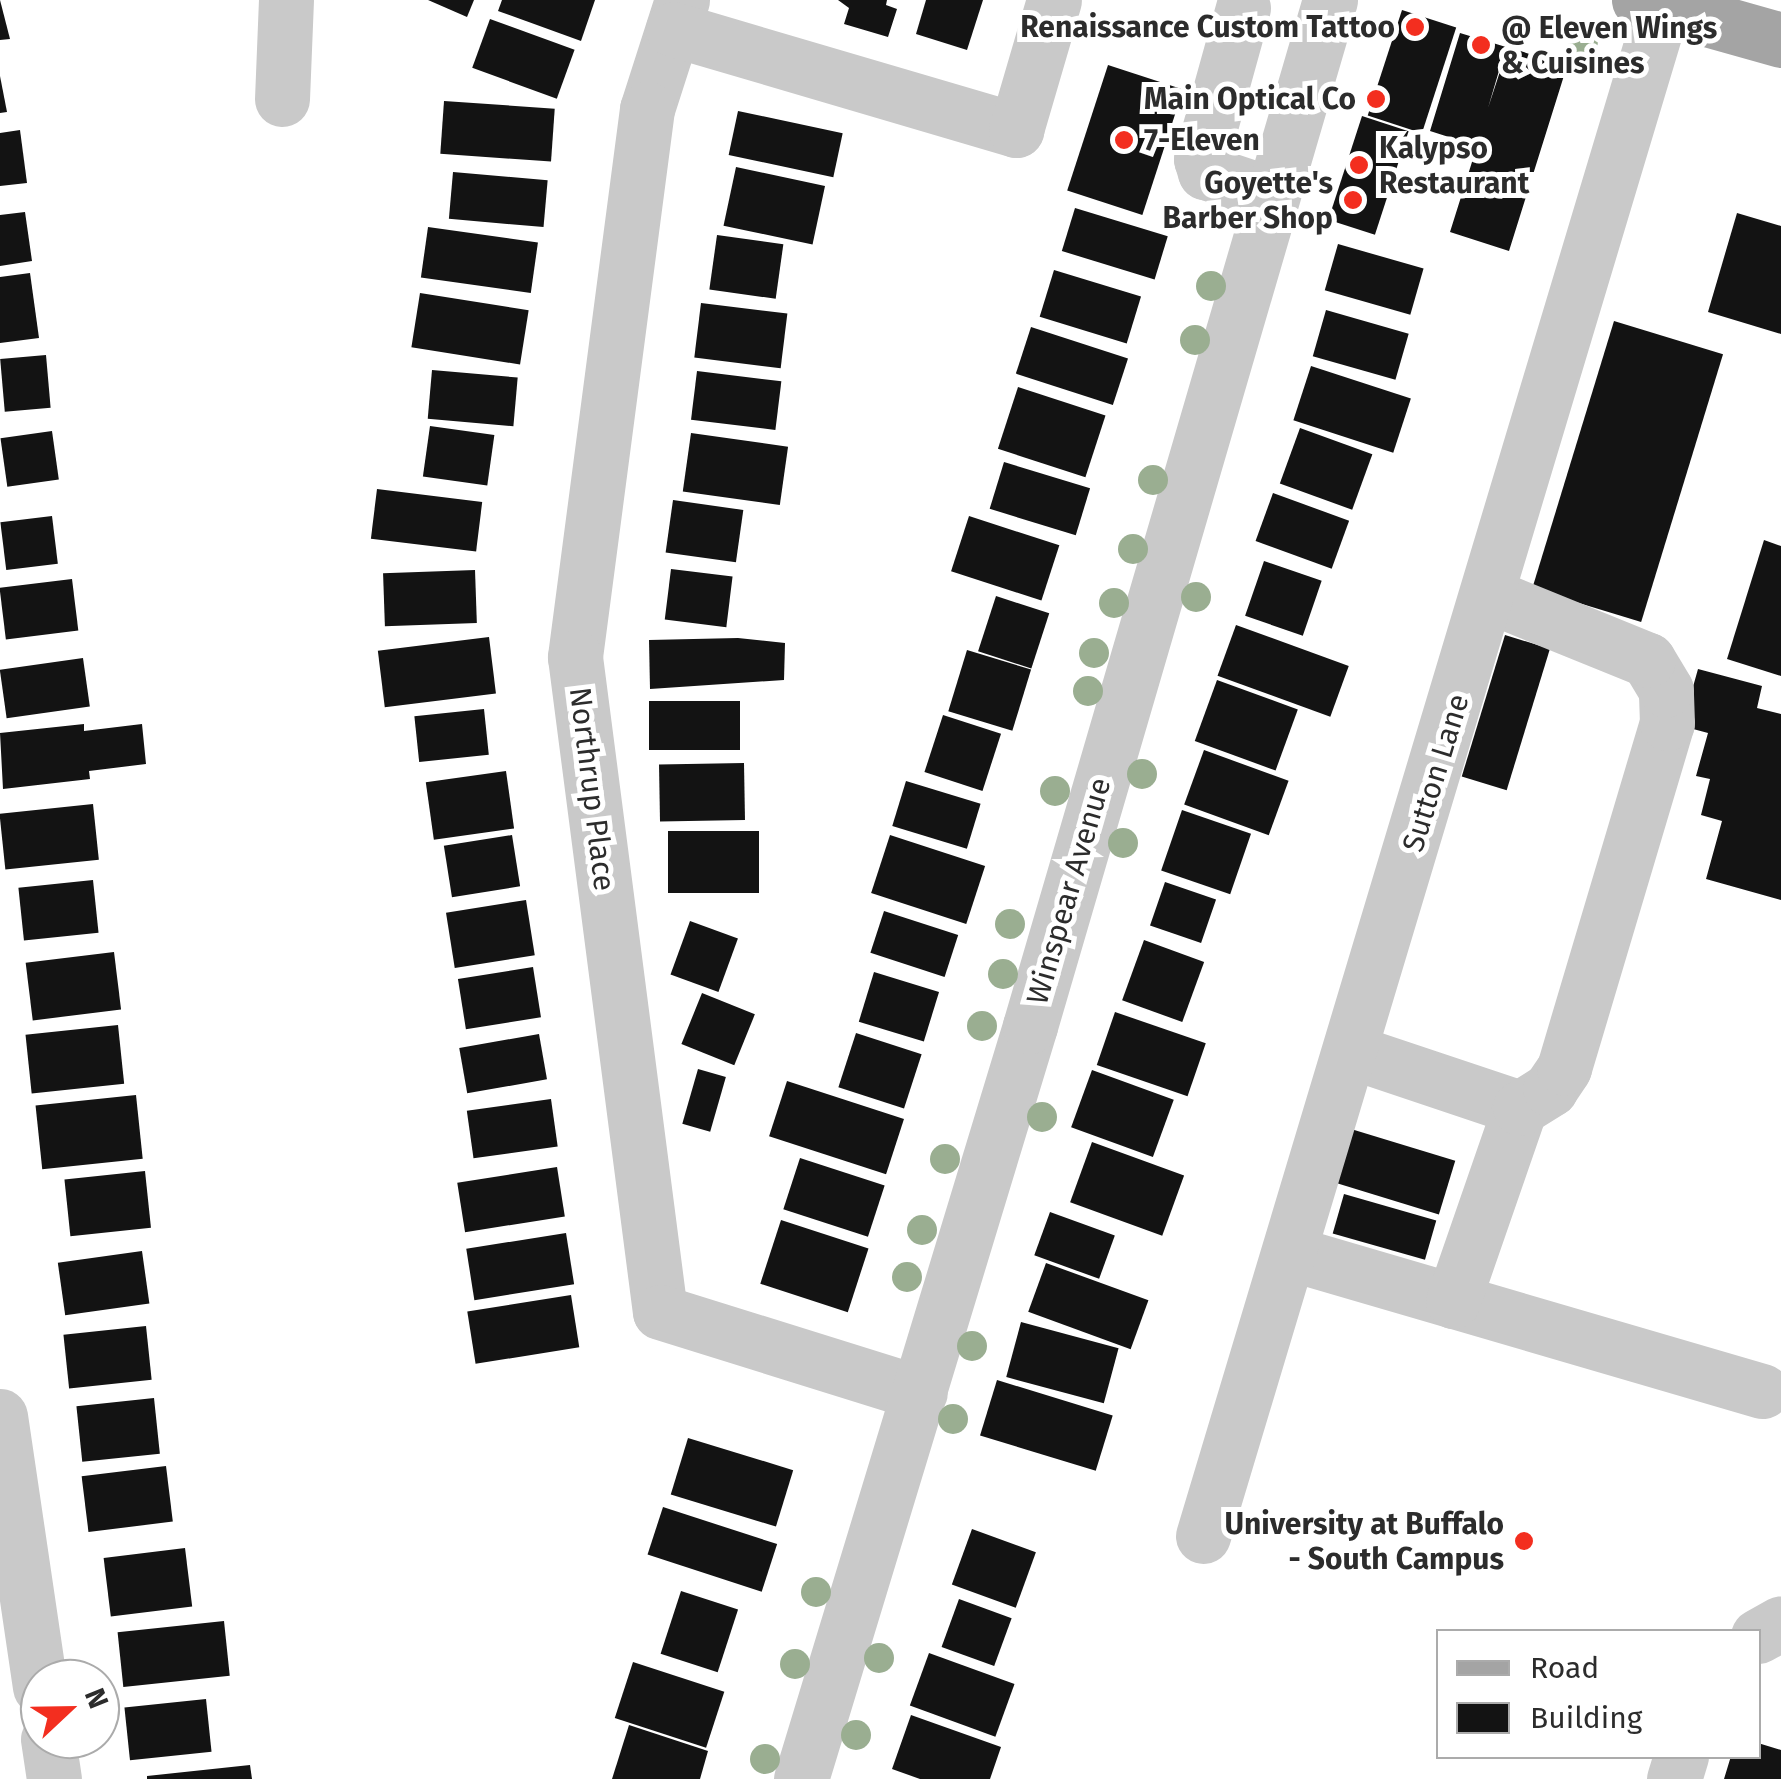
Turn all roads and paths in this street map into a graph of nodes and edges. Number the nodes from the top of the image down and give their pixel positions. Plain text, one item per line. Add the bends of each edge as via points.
1 (286, 0) edge
2 (1054, 0) edge
3 (1229, 4) edge
4 (1669, 6) edge
5 (677, 14) edge
6 (1325, 16) edge
7 (1781, 40) edge
8 (282, 98) dead end
9 (1272, 194) junction
10 (1490, 596) junction
11 (1350, 1051) junction
12 (1520, 1108) junction
13 (1290, 1253) junction
14 (1453, 1301) junction
15 (1762, 1391) dead end
16 (920, 1393) junction
17 (0, 1416) edge
18 (1203, 1536) dead end
19 (36, 1659) edge
20 (801, 1779) edge

1 - 8 street
2 - 5 street via 1016,130
3 - 6 street
3 - 9 street via 1201,160 1205,172
4 - 7 main road
4 - 10 street, Sutton Lane
5 - 16 street, Northrup Place via 648,109 576,657 660,1312
6 - 9 street, Winspear Avenue
9 - 16 street, Winspear Avenue
10 - 11 street, Sutton Lane
10 - 12 street via 1648,660 1666,690 1667,723 1564,1068 1550,1090
11 - 12 street
11 - 13 street, Sutton Lane
12 - 14 street
13 - 14 street
13 - 18 street, Sutton Lane
14 - 15 street
16 - 20 street, Winspear Avenue
17 - 19 street

